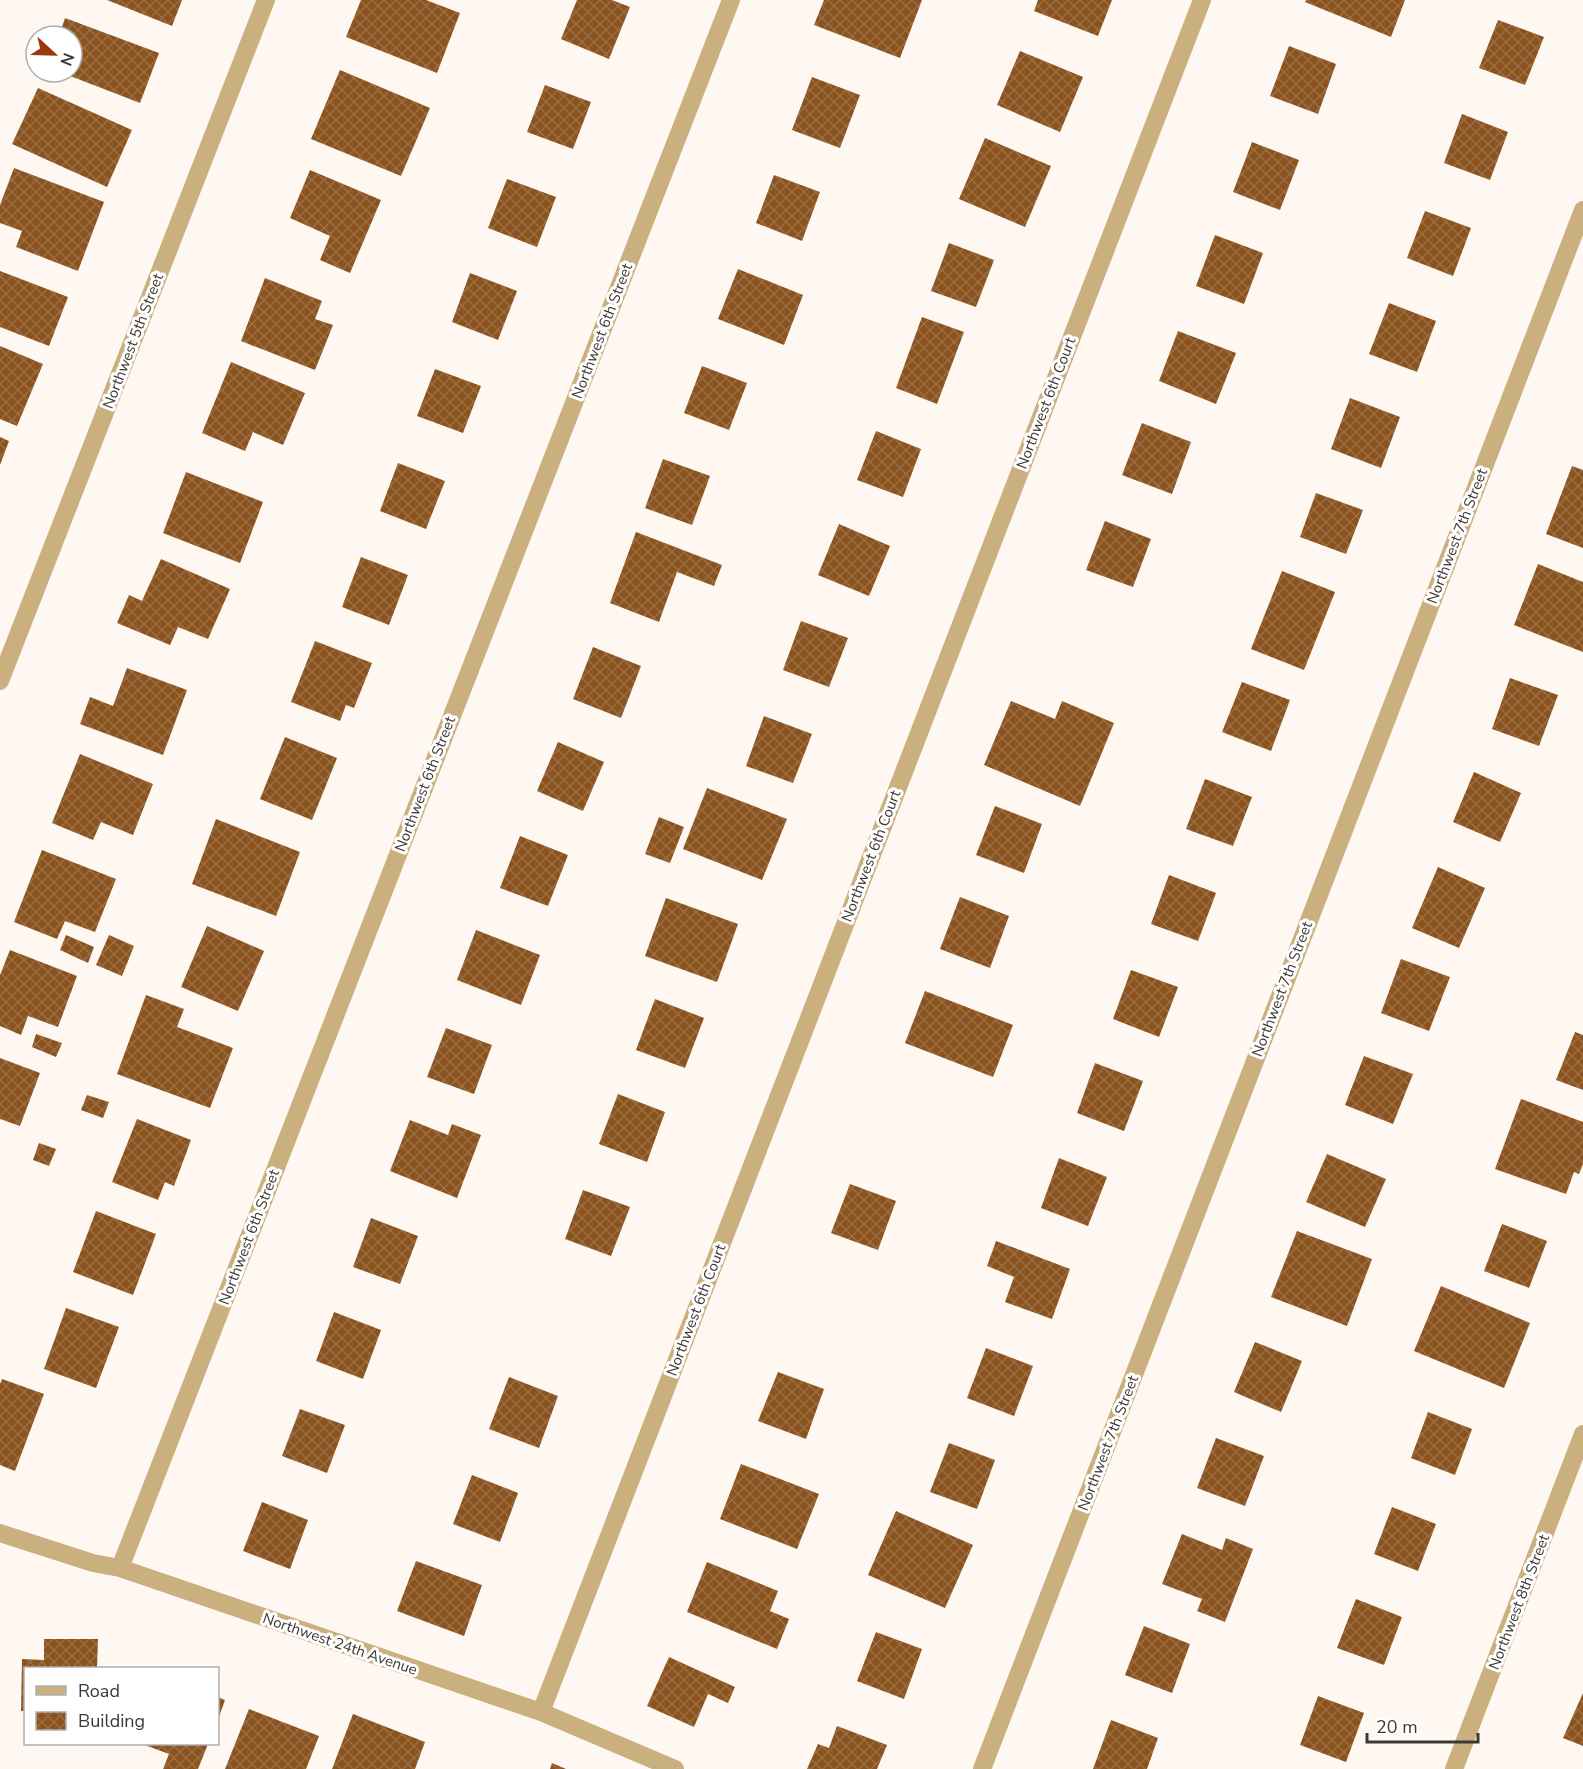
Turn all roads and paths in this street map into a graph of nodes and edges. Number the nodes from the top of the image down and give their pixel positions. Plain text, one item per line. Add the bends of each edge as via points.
1 (266, 0) edge
2 (731, 0) edge
3 (1202, 0) edge
4 (1583, 210) edge
5 (0, 681) edge
6 (1583, 1434) edge
7 (0, 1533) edge
8 (120, 1569) junction
9 (541, 1712) junction
10 (675, 1769) edge
11 (982, 1769) edge
12 (1454, 1769) edge

1 - 5 street, Northwest 5th Street
2 - 8 street, Northwest 6th Street
3 - 9 street, Northwest 6th Court
4 - 11 street, Northwest 7th Street
6 - 12 street, Northwest 8th Street
7 - 8 street, Northwest 24th Avenue
8 - 9 street, Northwest 24th Avenue
9 - 10 street, Northwest 24th Avenue

